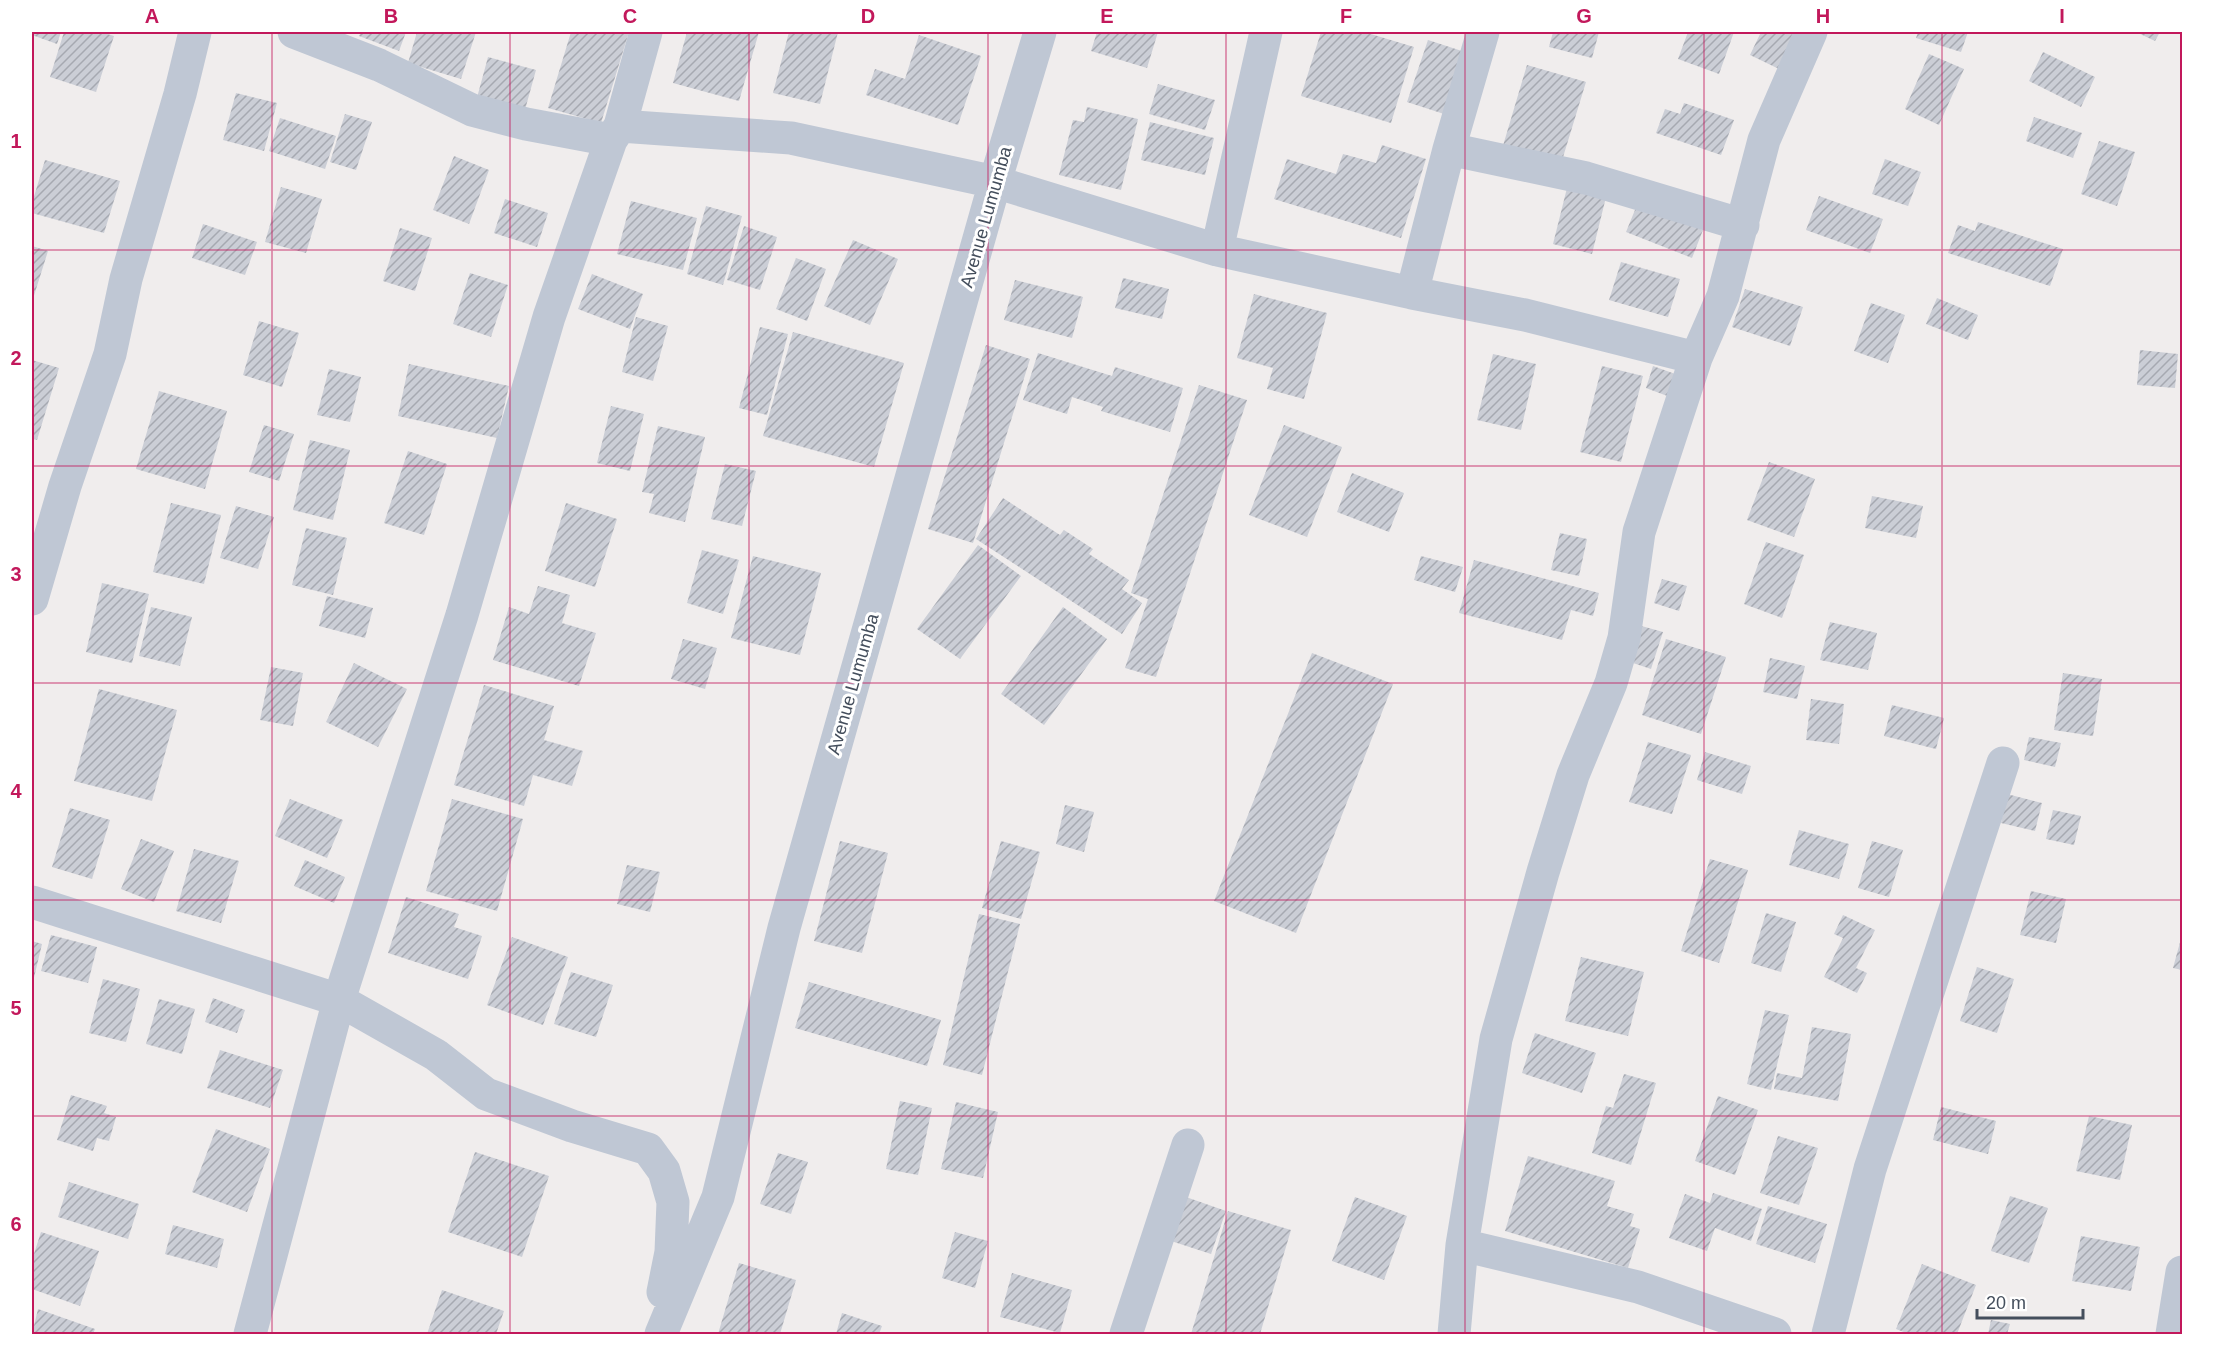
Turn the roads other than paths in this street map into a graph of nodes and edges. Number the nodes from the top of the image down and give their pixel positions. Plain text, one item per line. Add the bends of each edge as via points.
1 (195, 32) edge
2 (294, 32) edge
3 (646, 32) edge
4 (1040, 32) edge
5 (1266, 32) edge
6 (1483, 32) edge
7 (1812, 32) edge
8 (615, 133) junction
9 (1449, 149) junction
10 (995, 182) junction
11 (1743, 225) junction
12 (1217, 250) junction
13 (1412, 293) junction
14 (1696, 358) junction
15 (32, 599) edge
16 (2003, 763) dead end
17 (32, 902) edge
18 (339, 1000) junction
19 (1188, 1144) dead end
20 (1462, 1245) junction
21 (2182, 1272) edge
22 (250, 1335) edge
23 (654, 1335) edge
24 (661, 1335) edge
25 (1126, 1335) edge
26 (1454, 1335) edge
27 (1775, 1335) edge
28 (1828, 1335) edge
29 (2172, 1335) edge

1 - 15 street via 126,279 110,354
2 - 8 street via 379,65 472,110 526,124
3 - 8 street
4 - 10 street, Avenue Lumumba
5 - 12 street
6 - 9 street
7 - 11 street via 1764,140
8 - 10 street via 791,138
8 - 18 street via 549,317 462,615
9 - 11 street via 1586,178
9 - 13 street
10 - 12 street
10 - 24 street, Avenue Lumumba via 784,928 718,1197
11 - 14 street via 1723,296
12 - 13 street
13 - 14 street via 1525,315
14 - 20 street via 1640,532 1624,639 1611,683 1573,775 1496,1039
16 - 28 street via 1870,1169
17 - 18 street
18 - 22 street
18 - 23 street via 436,1055 486,1094 648,1149 664,1171 672,1202 671,1252
19 - 25 street
20 - 26 street
20 - 27 street via 1638,1287
21 - 29 street

